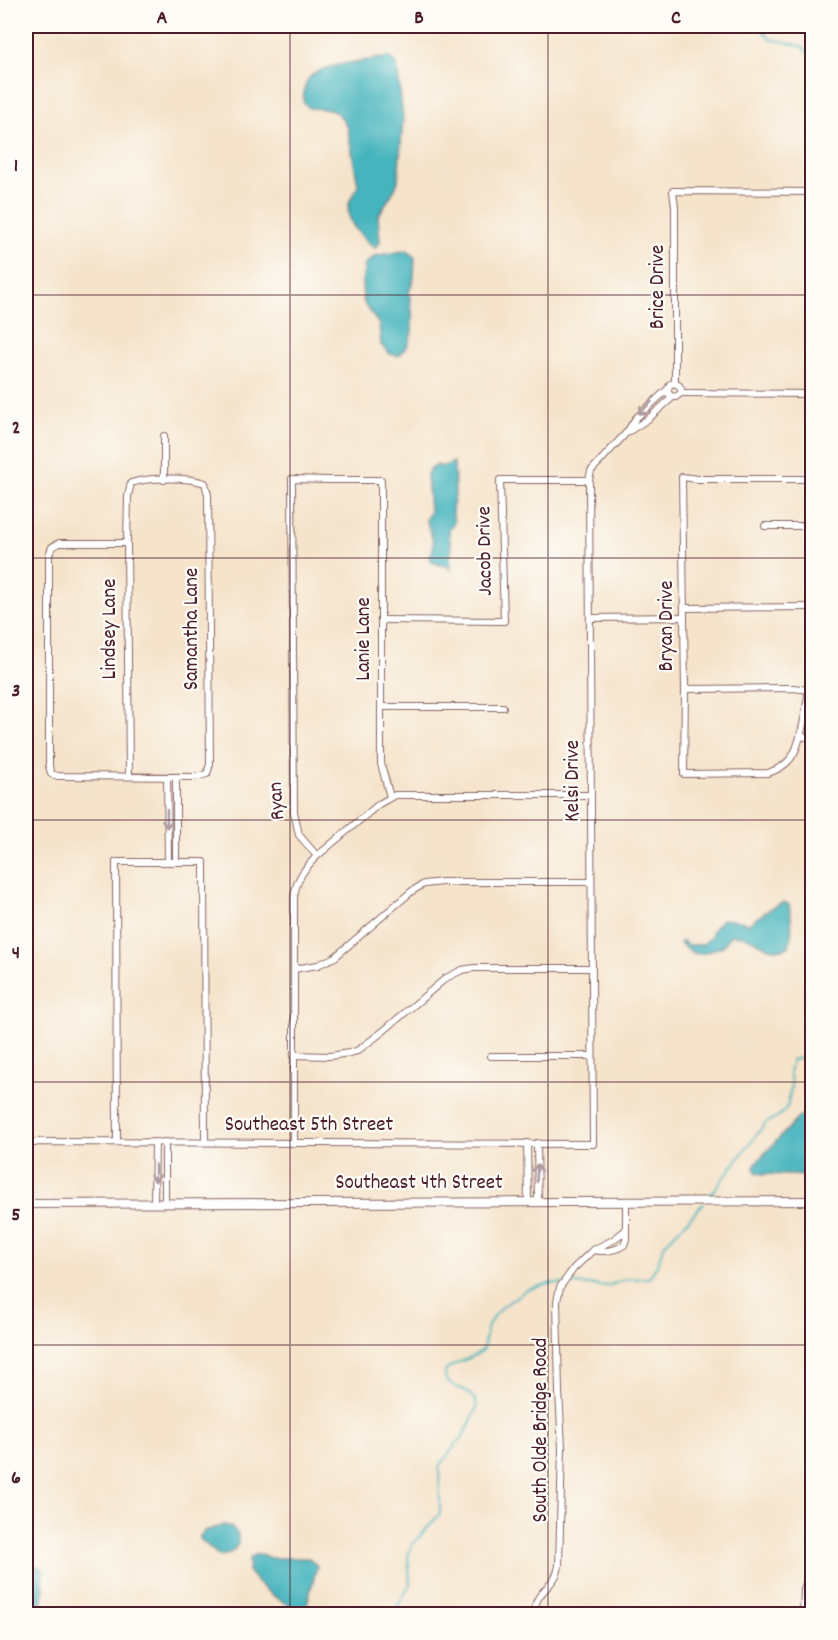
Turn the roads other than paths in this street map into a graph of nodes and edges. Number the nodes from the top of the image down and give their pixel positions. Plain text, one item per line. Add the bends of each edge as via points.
1 (813, 192) edge
2 (675, 383) junction
3 (668, 389) junction
4 (681, 393) junction
5 (812, 394) edge
6 (674, 397) junction
7 (627, 432) junction
8 (164, 436) dead end
9 (813, 479) edge
10 (164, 480) junction
11 (381, 480) joint
12 (589, 480) junction
13 (765, 526) dead end
14 (813, 526) edge
15 (127, 543) junction
16 (813, 607) edge
17 (684, 608) junction
18 (684, 617) junction
19 (590, 618) junction
20 (381, 620) junction
21 (813, 672) edge
22 (685, 689) junction
23 (809, 690) junction
24 (381, 707) junction
25 (503, 707) dead end
26 (800, 736) junction
27 (813, 738) edge
28 (129, 777) junction
29 (167, 777) junction
30 (176, 777) junction
31 (591, 795) junction
32 (390, 797) junction
33 (317, 856) junction
34 (168, 862) junction
35 (176, 862) junction
36 (591, 882) junction
37 (294, 969) junction
38 (591, 969) junction
39 (294, 1055) junction
40 (491, 1056) dead end
41 (591, 1056) junction
42 (117, 1142) junction
43 (154, 1142) junction
44 (165, 1142) junction
45 (205, 1142) junction
46 (294, 1142) junction
47 (527, 1143) junction
48 (537, 1143) junction
49 (26, 1144) edge
50 (592, 1144) joint
51 (813, 1201) edge
52 (528, 1202) junction
53 (538, 1202) junction
54 (626, 1202) junction
55 (154, 1203) junction
56 (165, 1203) junction
57 (26, 1204) edge
58 (626, 1230) junction
59 (593, 1250) junction
60 (813, 1563) edge
61 (534, 1614) edge
62 (803, 1614) edge

1 - 2 street, Brice Drive via 673,191
2 - 3 street
2 - 4 street
3 - 6 street
3 -> 7 street via 640,412
4 - 5 street
4 - 6 street
6 - 7 street
7 - 12 street via 594,468
8 - 10 street
9 - 17 street, Bryan Drive via 682,477
10 - 15 street, Lindsey Lane via 131,483
10 - 30 street, Samantha Lane via 205,483 208,495 210,764 207,774
11 - 20 street, Lanie Lane
11 - 33 street, Ryan via 292,478 294,812 299,835
12 - 19 street, Kelsi Drive
12 - 20 street, Jacob Drive via 500,480 504,621
13 - 14 street
15 - 28 street, Lindsey Lane
15 - 28 street via 59,543 49,555 49,766 51,774 58,776
16 - 17 street
17 - 18 street, Bryan Drive
18 - 19 street
18 - 22 street, Bryan Drive
19 - 31 street, Kelsi Drive
20 - 24 street, Lanie Lane
21 - 23 street
22 - 23 street
22 - 26 street, Bryan Drive via 684,774 768,773 793,755
23 - 26 street
24 - 25 street
24 - 32 street, Lanie Lane via 381,764
26 - 27 street
28 - 29 street
29 - 30 street
29 -> 34 street
30 - 35 street
31 - 32 street
31 - 36 street, Kelsi Drive
32 - 33 street
33 - 37 street via 300,876 295,889
34 - 35 street
34 - 42 street via 116,862
35 - 45 street via 204,862
36 - 37 street via 424,884 335,957 311,968
36 - 38 street, Kelsi Drive
37 - 39 street
38 - 39 street via 462,970 446,978 357,1051 330,1056
38 - 41 street, Kelsi Drive
39 - 46 street
40 - 41 street
41 - 50 street, Kelsi Drive
42 - 43 street, Southeast 5th Street
42 - 49 street, Southeast 5th Street
43 - 44 street, Southeast 5th Street
43 -> 55 street
44 - 45 street, Southeast 5th Street
44 - 56 street
45 - 46 street, Southeast 5th Street
46 - 47 street, Southeast 5th Street
47 - 48 street, Southeast 5th Street
47 - 52 street
48 - 50 street, Southeast 5th Street
53 -> 48 street
51 - 54 main road, Southeast 4th Street
52 - 53 main road, Southeast 4th Street
52 - 56 main road, Southeast 4th Street
53 - 54 main road, Southeast 4th Street
54 - 58 street
55 - 56 main road, Southeast 4th Street
55 - 57 main road, Southeast 4th Street
58 - 59 street, South Olde Bridge Road
58 - 59 street via 621,1247
59 - 61 street, South Olde Bridge Road via 560,1287 557,1301 562,1448 558,1572 535,1602
60 - 62 street via 804,1590

